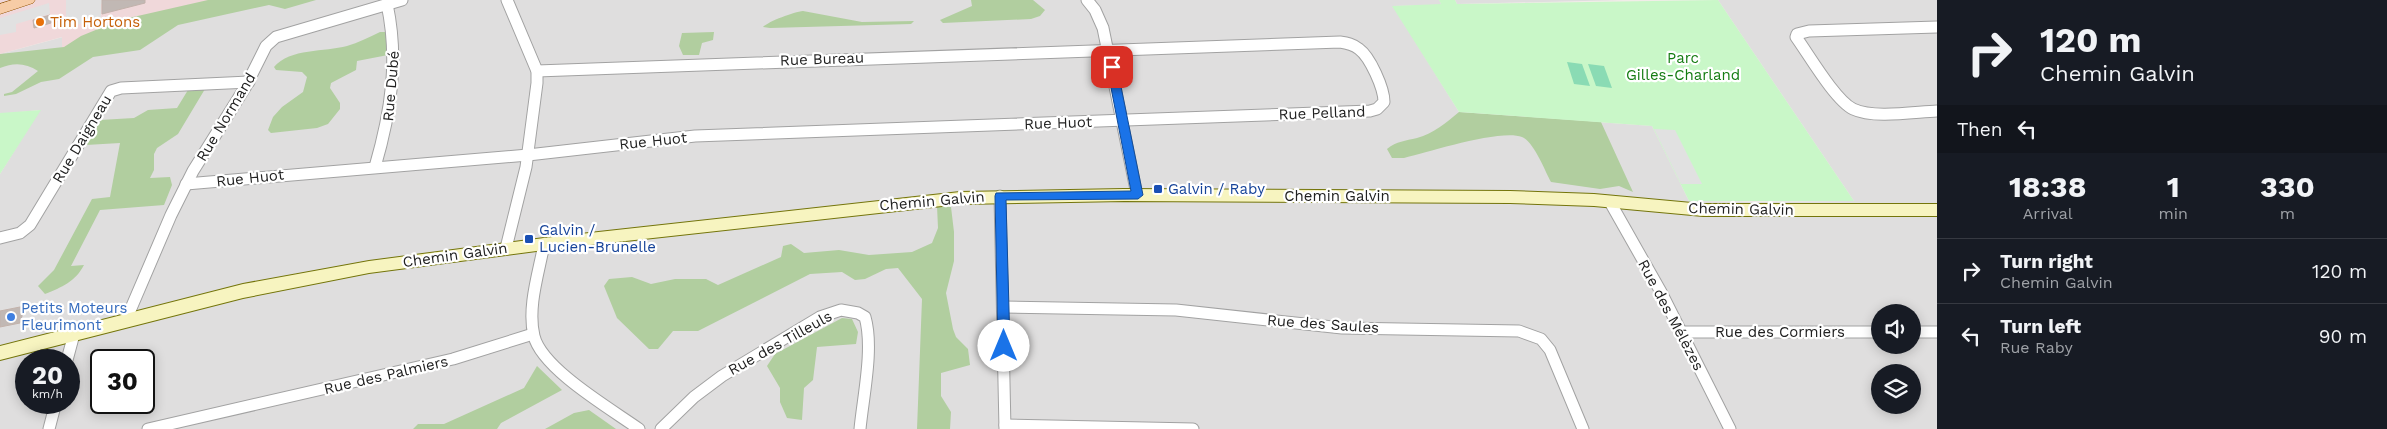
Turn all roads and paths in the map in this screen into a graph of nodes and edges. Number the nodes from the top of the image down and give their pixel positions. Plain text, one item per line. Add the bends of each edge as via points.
1 (28, 0) edge
2 (402, 0) edge
3 (507, 0) edge
4 (1087, 0) edge
5 (387, 4) junction
6 (0, 9) edge
7 (1937, 27) edge
8 (1108, 50) junction
9 (537, 71) junction
10 (248, 82) junction
11 (1937, 111) edge
12 (1123, 120) junction
13 (528, 155) junction
14 (375, 166) junction
15 (186, 184) junction
16 (1138, 195) junction
17 (1000, 196) junction
18 (1610, 202) junction
19 (1937, 210) edge
20 (0, 238) edge
21 (544, 244) junction
22 (506, 248) junction
23 (1004, 307) junction
24 (126, 320) junction
25 (1681, 332) junction
26 (1871, 332) edge
27 (1921, 332) edge
28 (1937, 332) edge
29 (74, 334) junction
30 (533, 334) junction
31 (70, 349) edge
32 (0, 353) edge
33 (53, 414) edge
34 (1005, 427) edge
35 (49, 429) edge
36 (148, 429) edge
37 (638, 429) edge
38 (661, 429) edge
39 (860, 429) edge
40 (1193, 429) edge
41 (1583, 429) edge
42 (1730, 429) edge

1 - 6 main road
2 - 5 street, Rue Normand
3 - 9 street
4 - 8 street via 1100,19
5 - 10 street, Rue Normand via 276,38 266,46
5 - 14 street, Rue Dubé via 394,31 393,82 388,125
7 - 11 street via 1809,31 1797,34 1796,38 1840,100 1853,109 1872,114
8 - 9 street, Rue Bureau
8 - 12 street
8 - 12 street, Rue Pelland via 1346,42 1362,50 1384,97 1382,106 1370,111
9 - 13 street
10 - 15 street, Rue Normand
10 - 20 street, Rue Daigneau via 111,91 30,225
12 - 13 street, Rue Huot via 695,136
12 - 16 street
13 - 14 street, Rue Huot
13 - 22 street
14 - 15 street, Rue Huot
15 - 24 street, Rue Normand
16 - 17 street, Chemin Galvin
16 - 18 street, Chemin Galvin via 1510,197
17 - 21 street, Chemin Galvin via 869,207
17 - 23 street
18 - 19 street, Chemin Galvin via 1703,210
18 - 25 street, Rue des Mélèzes
21 - 22 street, Chemin Galvin
21 - 30 street
22 - 24 street, Chemin Galvin via 299,280
23 - 34 street
23 - 41 street, Rue des Saules via 1176,310 1342,328 1519,331 1541,339 1550,350
24 - 29 street, Chemin Galvin
25 - 26 street, Rue des Cormiers
25 - 42 street, Rue des Mélèzes
27 - 28 street
29 - 31 street
29 - 32 street, Chemin Galvin
30 - 36 street, Rue des Palmiers via 453,359
30 - 37 street via 542,355 552,365
33 - 35 street
34 - 40 street
38 - 39 street, Rue des Tilleuls via 694,397 722,376 820,317 840,310 858,313 867,324 868,358

